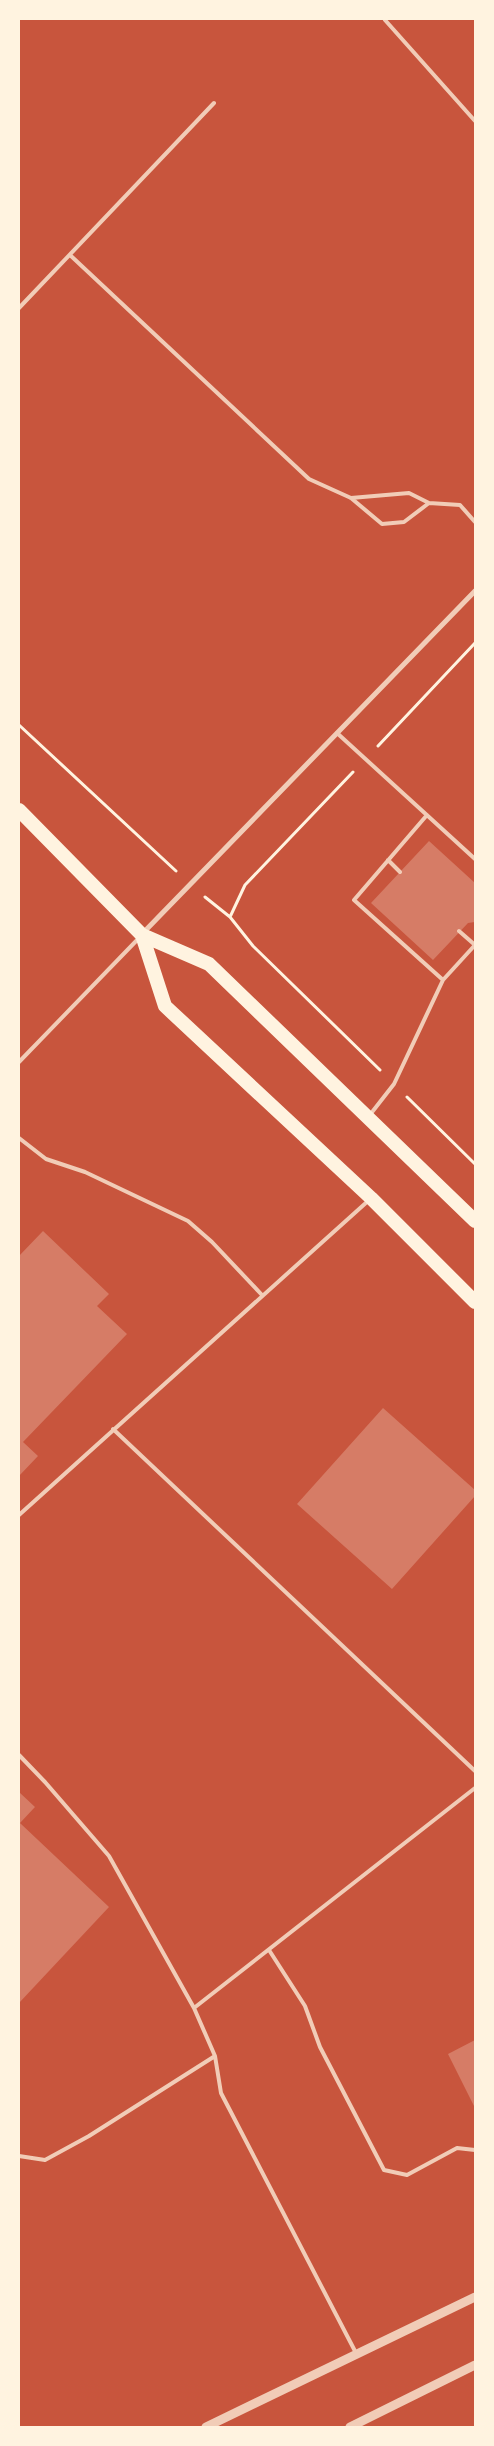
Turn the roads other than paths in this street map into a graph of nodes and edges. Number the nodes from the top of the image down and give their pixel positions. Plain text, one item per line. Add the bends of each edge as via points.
1 (385, 20) dead end
2 (214, 103) dead end
3 (475, 121) edge
4 (70, 255) junction
5 (19, 308) edge
6 (351, 498) junction
7 (429, 503) junction
8 (475, 522) edge
9 (475, 591) edge
10 (337, 733) junction
11 (19, 810) edge
12 (427, 815) junction
13 (475, 859) edge
14 (388, 860) junction
15 (400, 872) dead end
16 (459, 931) dead end
17 (142, 935) junction
18 (475, 945) edge
19 (442, 980) junction
20 (19, 1062) edge
21 (369, 1116) junction
22 (19, 1138) edge
23 (371, 1198) junction
24 (475, 1221) edge
25 (262, 1295) junction
26 (475, 1302) edge
27 (113, 1429) junction
28 (19, 1515) edge
29 (19, 1755) edge
30 (475, 1770) edge
31 (475, 1788) edge
32 (270, 1950) junction
33 (194, 2008) junction
34 (215, 2056) junction
35 (475, 2150) edge
36 (19, 2156) edge
37 (475, 2296) edge
38 (357, 2354) junction
39 (475, 2365) edge
40 (206, 2427) edge
41 (350, 2427) edge

1 - 3 lane
2 - 4 lane
4 - 5 lane
4 - 6 lane via 309,479
6 - 7 lane via 408,493
6 - 7 lane via 382,524 404,522
7 - 8 lane via 460,505
9 - 10 street
10 - 12 lane
10 - 17 street
11 - 17 highway
12 - 13 lane
12 - 14 lane
14 - 15 lane
14 - 19 lane via 354,900
16 - 18 lane
17 - 20 lane
17 - 21 highway via 209,964
17 - 23 highway via 165,1006
18 - 19 lane
19 - 21 lane via 394,1084
21 - 24 highway
22 - 25 lane via 46,1159 85,1172 188,1221
23 - 25 lane
23 - 26 highway
25 - 27 lane
27 - 28 lane
27 - 30 lane
29 - 33 lane via 109,1856
31 - 32 lane
32 - 33 lane
32 - 35 lane via 305,2006 320,2047 384,2170 407,2175 457,2148
33 - 34 lane
34 - 36 lane via 89,2136 44,2160
34 - 38 lane via 221,2094
37 - 38 street
38 - 40 street
39 - 41 street

